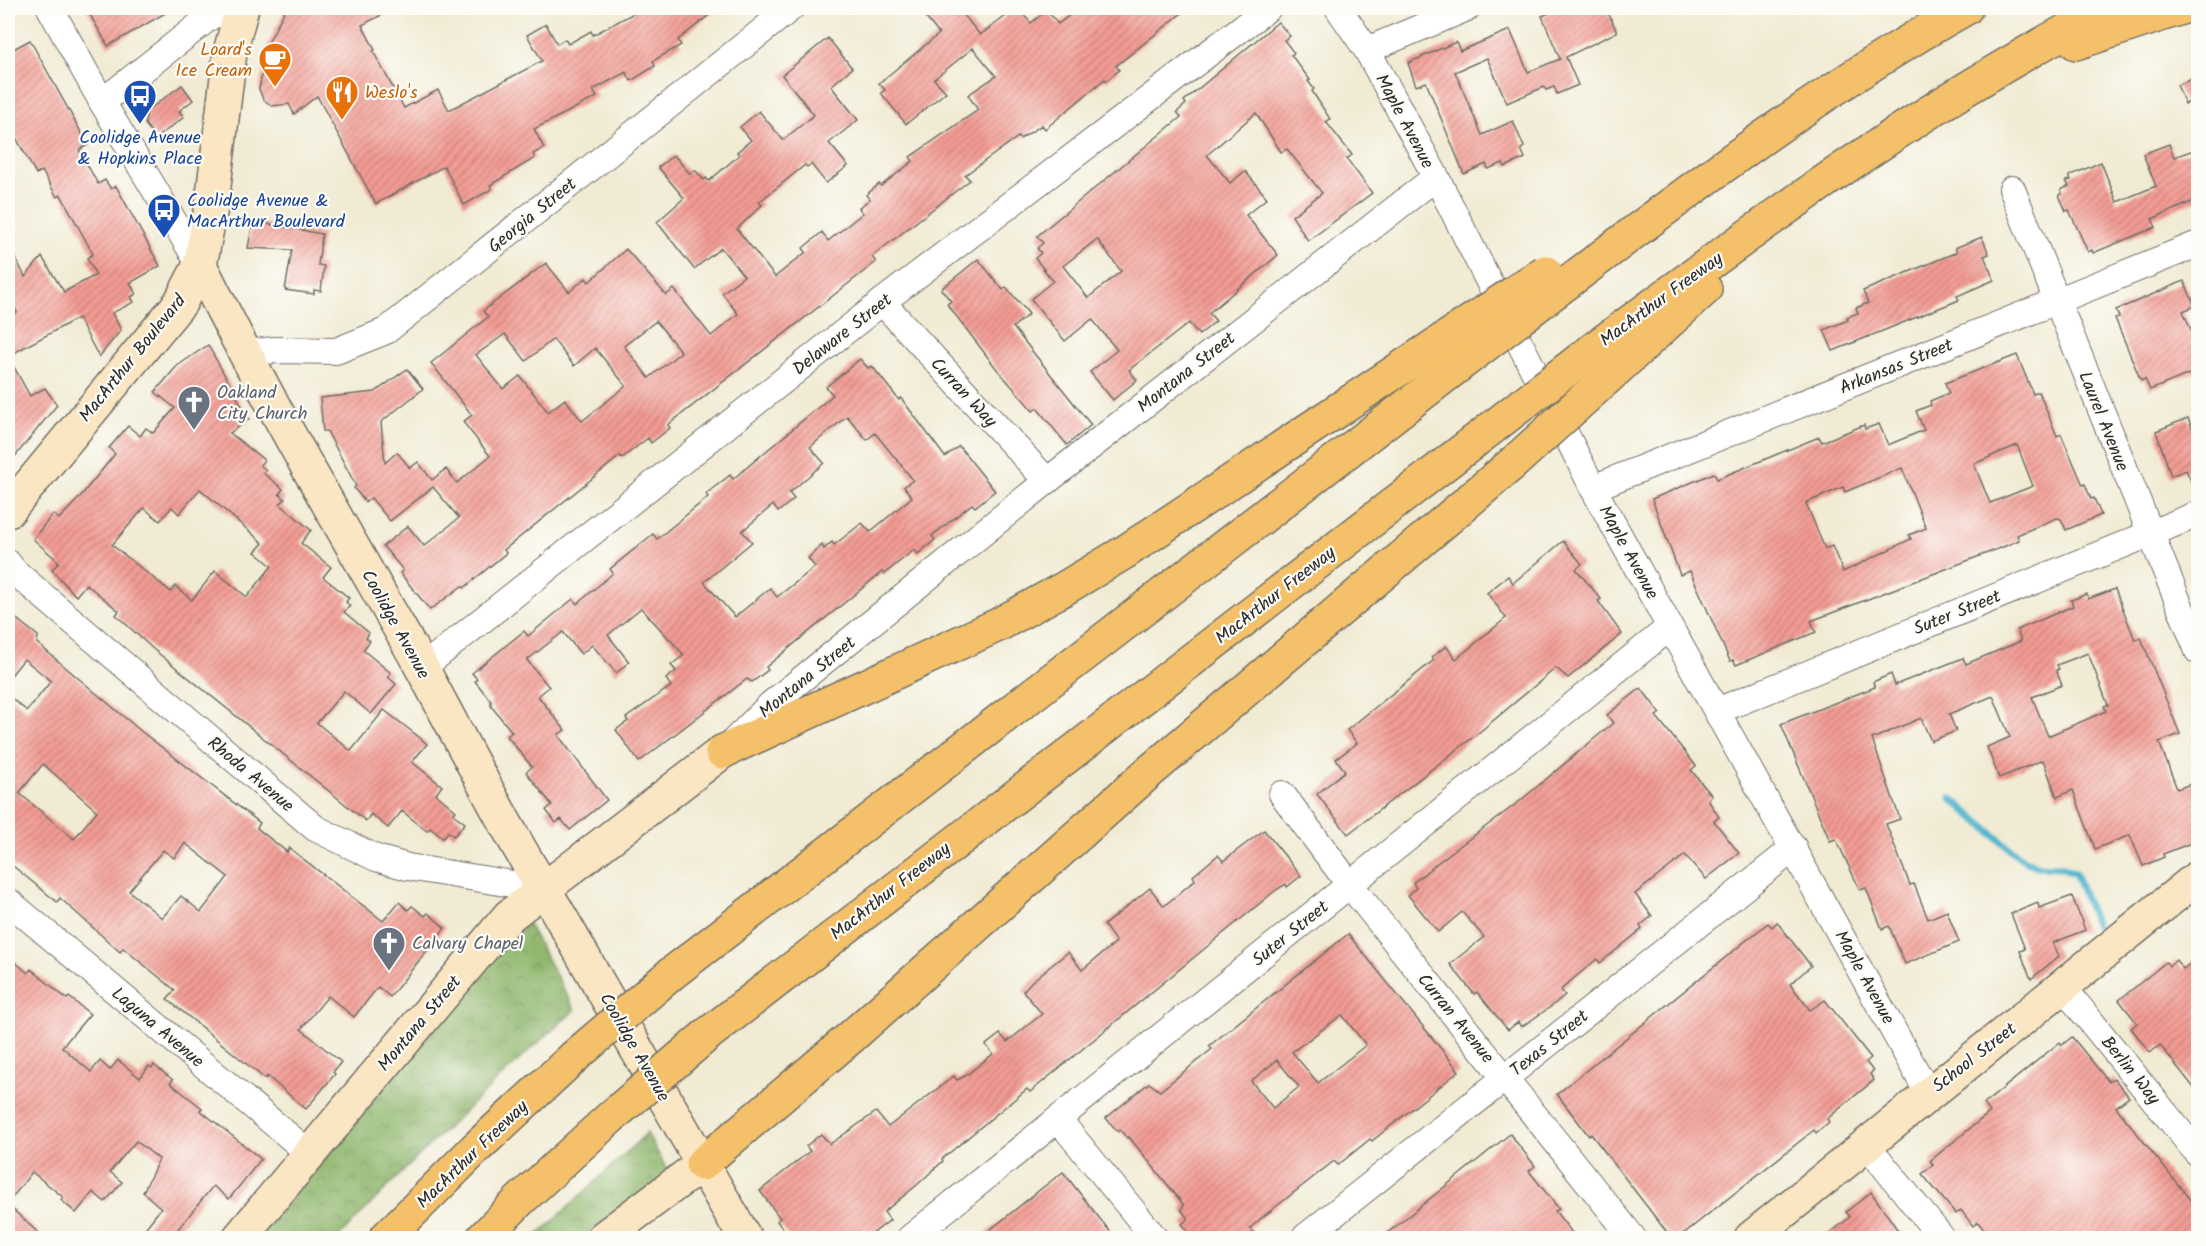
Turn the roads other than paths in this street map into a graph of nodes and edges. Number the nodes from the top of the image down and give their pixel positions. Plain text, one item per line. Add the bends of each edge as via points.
1 (50, 8) edge
2 (241, 8) edge
3 (791, 8) edge
4 (1268, 8) edge
5 (1338, 8) edge
6 (1467, 8) edge
7 (2109, 8) edge
8 (2181, 8) edge
9 (1963, 9) edge
10 (1367, 50) junction
11 (1992, 72) junction
12 (102, 102) junction
13 (1436, 177) junction
14 (1819, 184) junction
15 (2012, 189) dead end
16 (2199, 244) edge
17 (200, 265) junction
18 (882, 302) junction
19 (2056, 302) junction
20 (244, 353) junction
21 (1451, 353) junction
22 (1047, 481) junction
23 (1593, 488) junction
24 (8, 511) edge
25 (2199, 514) edge
26 (2149, 534) junction
27 (8, 563) edge
28 (1670, 628) junction
29 (2199, 651) edge
30 (422, 668) junction
31 (1717, 711) junction
32 (722, 752) junction
33 (1282, 794) dead end
34 (1794, 848) junction
35 (2199, 877) edge
36 (1350, 885) junction
37 (543, 888) junction
38 (8, 901) edge
39 (2064, 987) junction
40 (1505, 1079) junction
41 (1928, 1093) junction
42 (1058, 1119) junction
43 (1866, 1144) junction
44 (309, 1153) junction
45 (2199, 1154) edge
46 (702, 1164) junction
47 (238, 1239) edge
48 (386, 1239) edge
49 (483, 1239) edge
50 (603, 1239) edge
51 (745, 1239) edge
52 (910, 1239) edge
53 (1155, 1239) edge
54 (1304, 1239) edge
55 (1633, 1239) edge
56 (1751, 1239) edge
57 (1942, 1239) edge

1 - 12 street, Coolidge Avenue
2 - 12 street via 211,16
2 - 17 street, MacArthur Boulevard via 230,52 212,203
3 - 20 street, Georgia Street via 386,331 336,351
4 - 18 street, Delaware Street
5 - 10 street, Maple Avenue
6 - 10 street
7 - 11 highway, MacArthur Freeway
8 - 11 highway
9 - 21 highway, bridge via 1744,150 1631,216 1551,281
10 - 13 street, Maple Avenue
11 - 14 highway, MacArthur Freeway
12 - 17 street, Coolidge Avenue
13 - 22 street, Montana Street
13 - 23 street, Maple Avenue
14 - 46 highway, bridge via 1512,464 1148,773
14 - 49 highway, MacArthur Freeway, bridge via 1591,351 708,1034 611,1117
15 - 19 street, Laurel Avenue
16 - 19 street, Arkansas Street
17 - 20 street, Coolidge Avenue
17 - 24 street, MacArthur Boulevard via 180,303
18 - 22 street, Curran Way
18 - 30 street, Delaware Street
19 - 23 street, Arkansas Street
19 - 26 street, Laurel Avenue
20 - 30 street, Coolidge Avenue
21 - 32 highway via 998,625
21 - 48 highway, MacArthur Freeway, bridge via 671,974 477,1147
22 - 32 street, Montana Street via 771,704
23 - 28 street, Maple Avenue
25 - 26 street, Suter Street
26 - 29 street, Laurel Avenue
26 - 31 street, Suter Street
27 - 37 street, Rhoda Avenue via 315,828 376,858 408,867
28 - 31 street, Maple Avenue
28 - 36 street, Suter Street
30 - 37 street, Coolidge Avenue
31 - 34 street, Maple Avenue
32 - 37 street, Montana Street
33 - 36 street, Curran Avenue
34 - 40 street, Texas Street
34 - 41 street, Maple Avenue
35 - 39 street, School Street
36 - 40 street, Curran Avenue
36 - 42 street, Suter Street
37 - 44 street, Montana Street via 509,916
37 - 46 street, Coolidge Avenue
38 - 44 street, Laguna Avenue
39 - 41 street, School Street
39 - 45 street, Berlin Way
40 - 54 street, Texas Street
40 - 55 street, Curran Avenue
41 - 43 street, School Street
42 - 52 street, Suter Street
42 - 53 street
43 - 56 street, School Street
43 - 57 street
44 - 47 street, Montana Street
46 - 50 street
46 - 51 street, Coolidge Avenue

